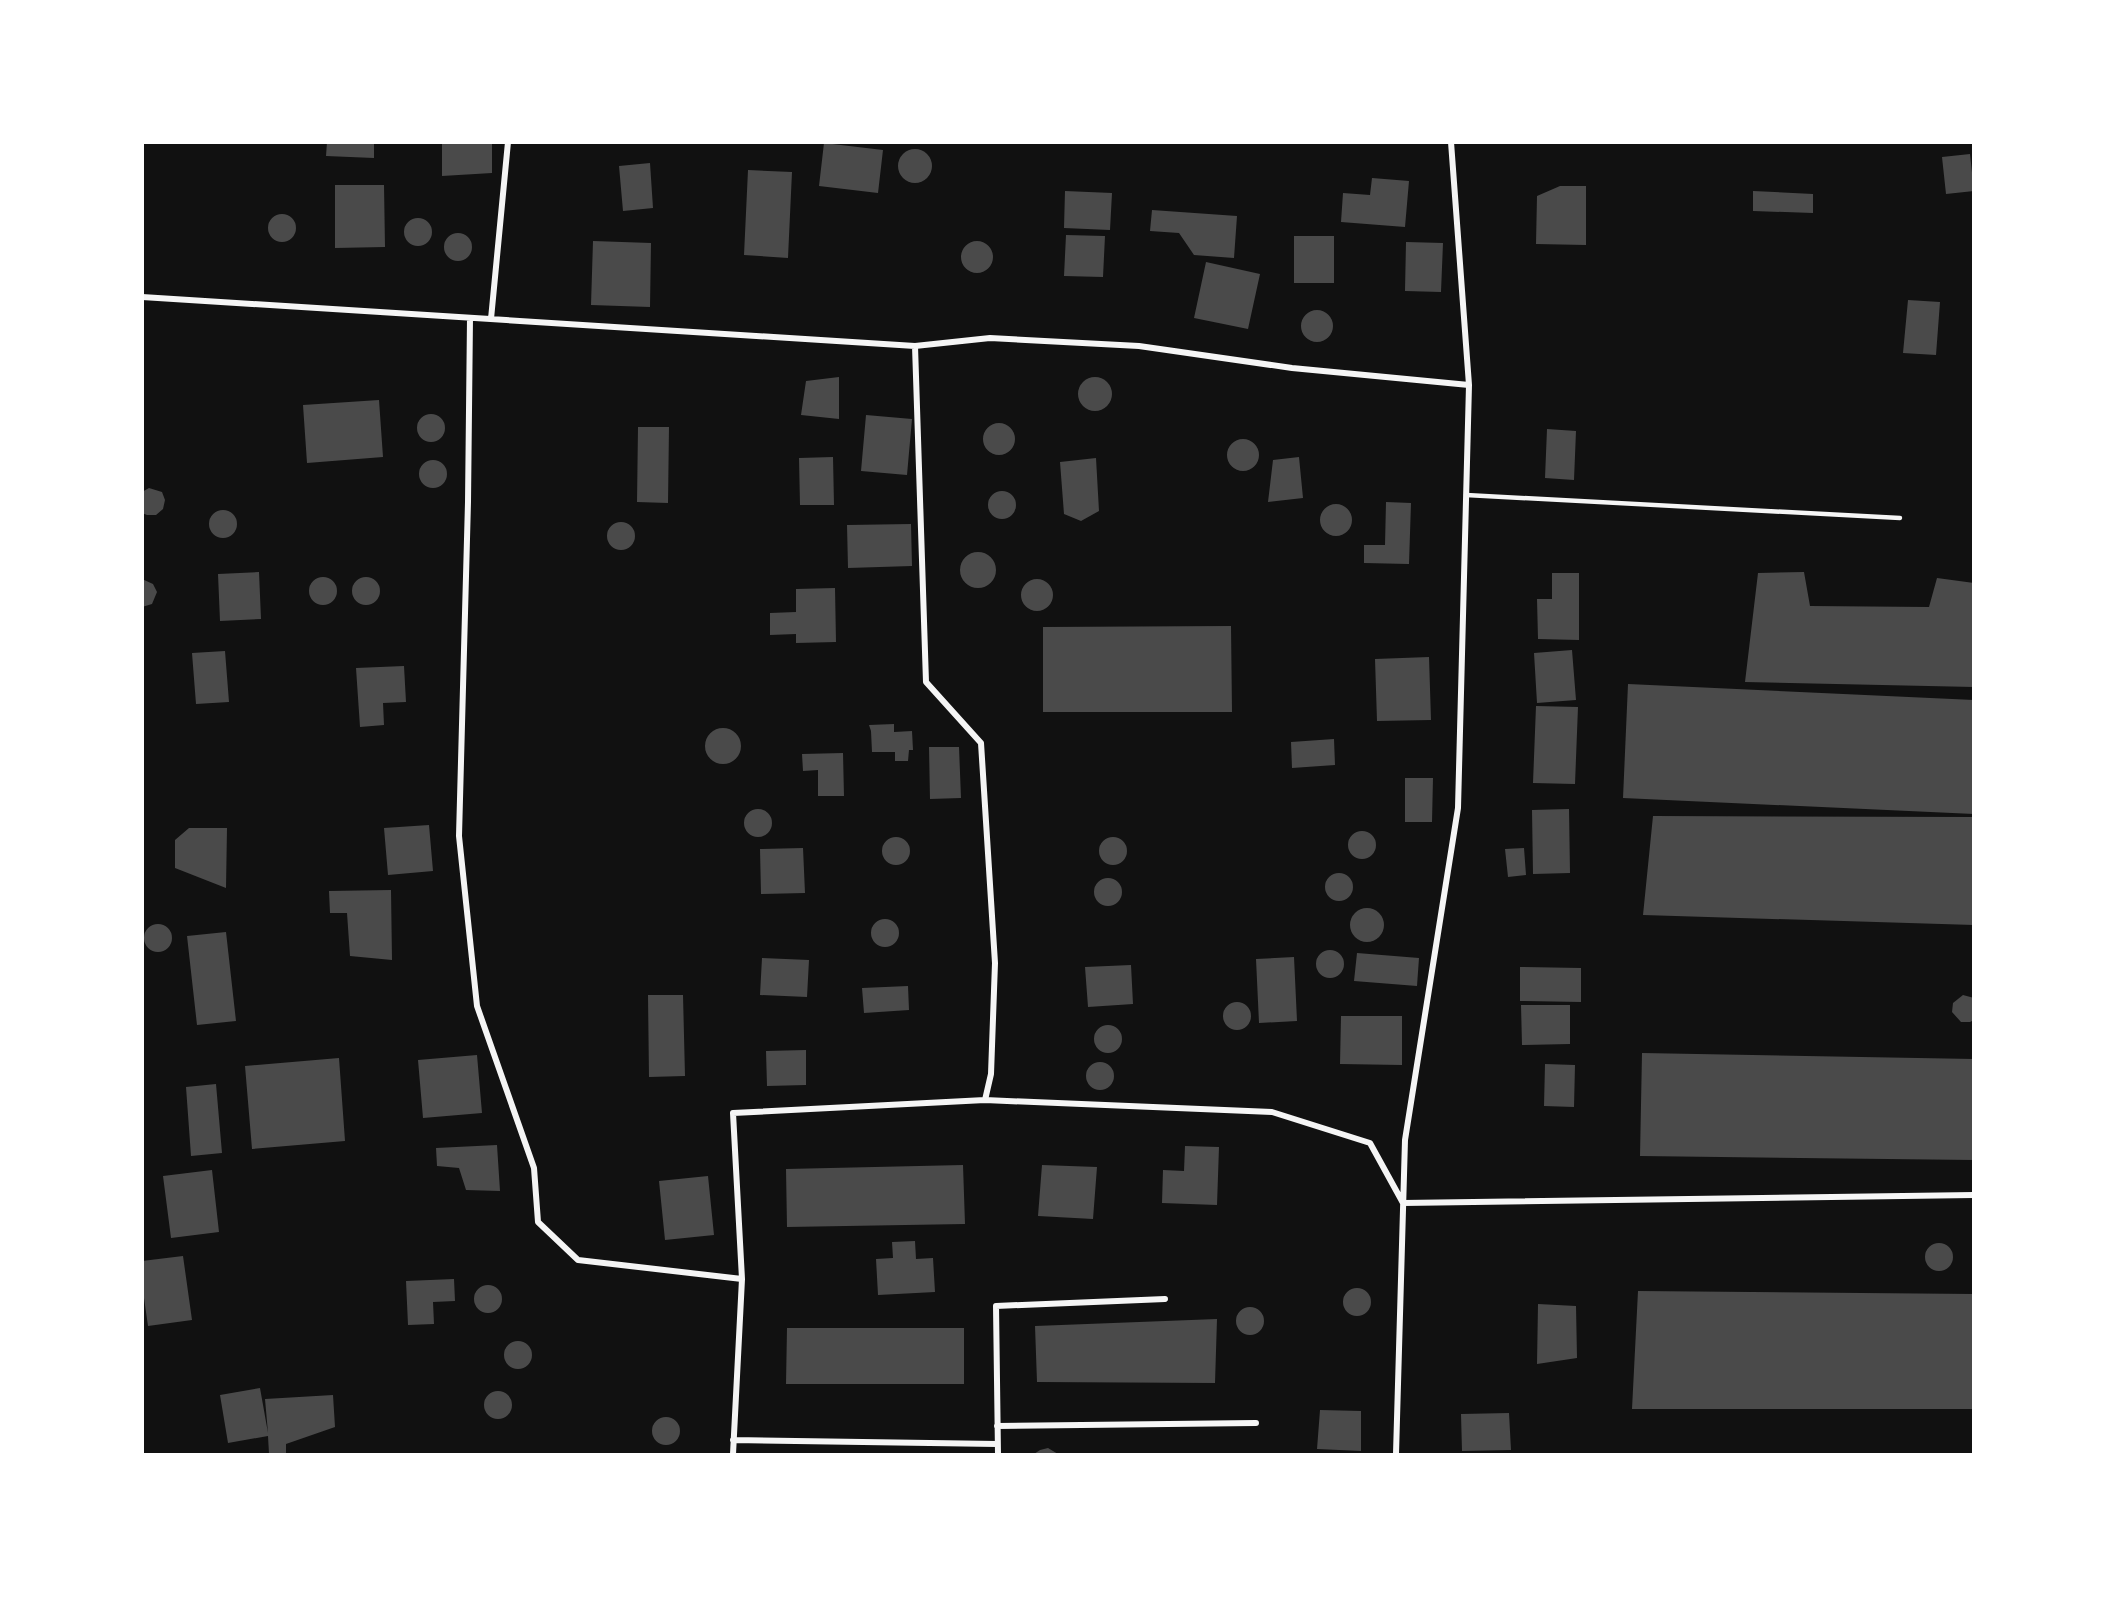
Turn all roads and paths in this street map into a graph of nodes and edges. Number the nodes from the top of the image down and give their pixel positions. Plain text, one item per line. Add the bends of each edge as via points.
1 (508, 142) edge
2 (1451, 142) edge
3 (142, 297) edge
4 (470, 318) junction
5 (491, 319) junction
6 (915, 345) junction
7 (1469, 385) junction
8 (1466, 495) junction
9 (1900, 518) dead end
10 (986, 1100) junction
11 (1974, 1195) edge
12 (1403, 1203) junction
13 (742, 1279) junction
14 (1165, 1299) dead end
15 (1256, 1424) dead end
16 (997, 1426) junction
17 (733, 1440) junction
18 (998, 1444) junction
19 (733, 1455) edge
20 (998, 1455) edge
21 (1396, 1455) edge

1 - 5 street
2 - 7 street
3 - 4 street
4 - 5 street
4 - 13 street via 459,836 477,1006 534,1168 538,1222 578,1260
5 - 6 street
6 - 7 street via 990,338 1139,346 1292,368
6 - 10 street via 926,682 981,743 995,963 991,1074
7 - 8 street
8 - 9 lane
8 - 12 street via 1458,808 1405,1140
10 - 12 street via 1272,1112 1370,1143
10 - 13 street via 733,1113
11 - 12 street
12 - 21 street
13 - 17 street
14 - 16 street via 996,1306
15 - 16 street
16 - 18 street
17 - 18 street
17 - 19 street
18 - 20 street

